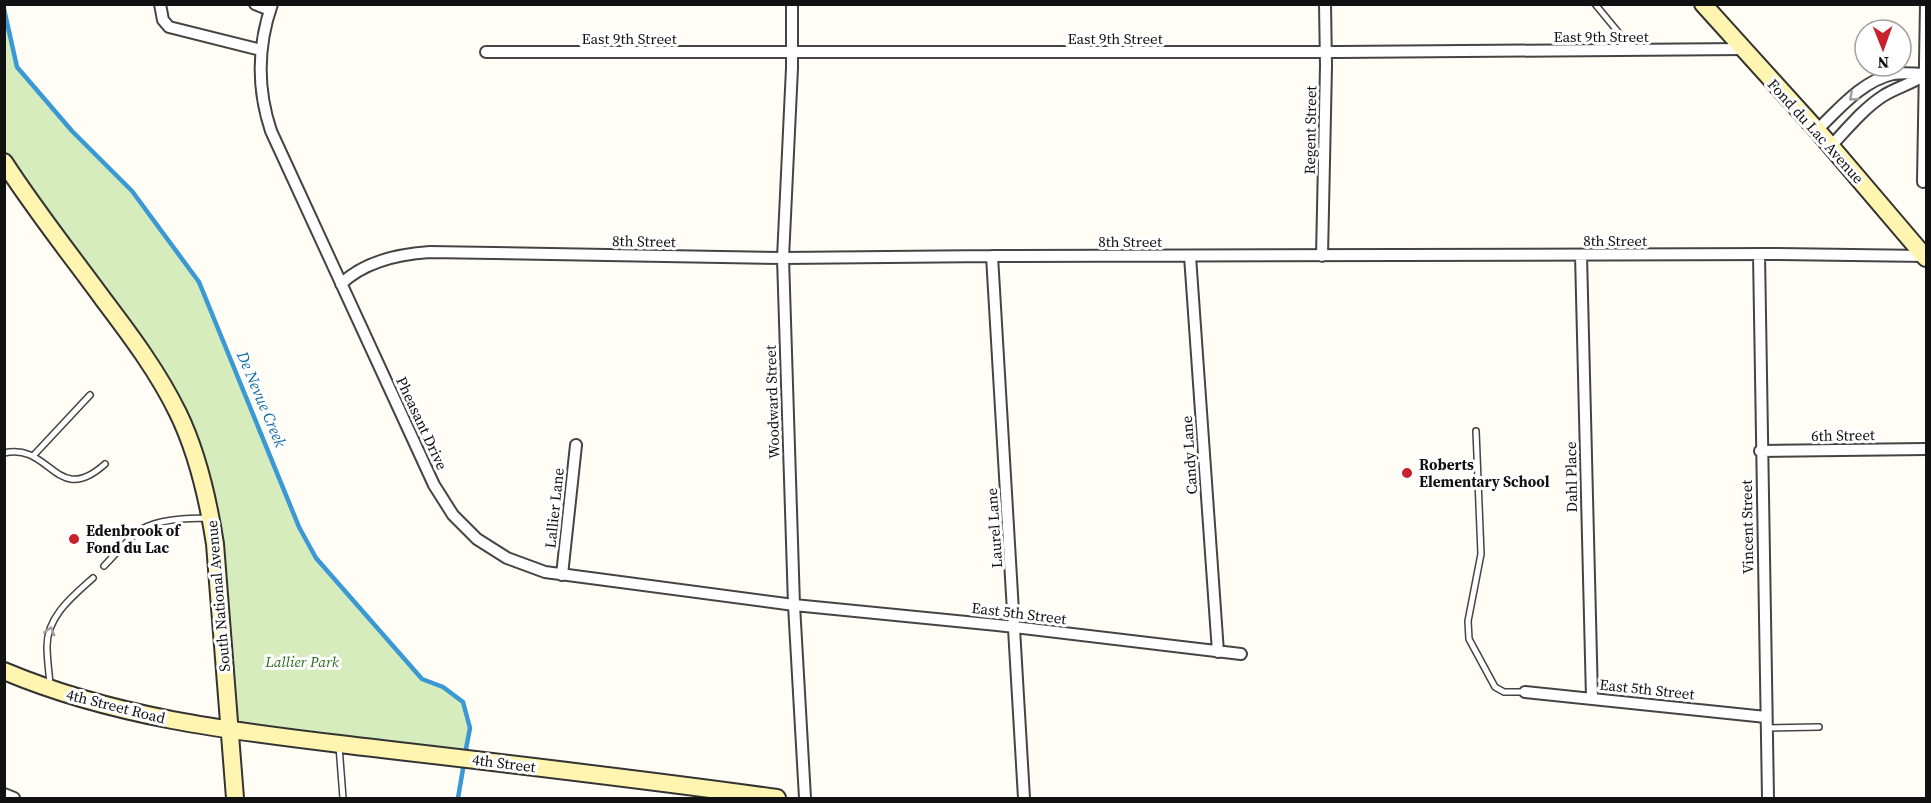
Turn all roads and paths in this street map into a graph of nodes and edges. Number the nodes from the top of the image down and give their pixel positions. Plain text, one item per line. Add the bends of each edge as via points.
1 (160, 4) edge
2 (255, 4) edge
3 (792, 4) edge
4 (1325, 4) edge
5 (1595, 4) edge
6 (1703, 4) edge
7 (1926, 4) edge
8 (271, 7) edge
9 (1744, 49) junction
10 (261, 50) junction
11 (1634, 51) junction
12 (486, 52) dead end
13 (1326, 52) junction
14 (792, 53) junction
15 (1926, 74) edge
16 (1817, 129) junction
17 (1831, 146) junction
18 (4, 162) edge
19 (1923, 182) dead end
20 (1759, 254) junction
21 (1581, 255) junction
22 (992, 256) junction
23 (1190, 256) junction
24 (1322, 256) junction
25 (1926, 257) edge
26 (783, 258) junction
27 (341, 284) junction
28 (90, 395) dead end
29 (1476, 431) dead end
30 (576, 445) dead end
31 (1926, 449) edge
32 (1761, 451) junction
33 (4, 453) edge
34 (33, 456) junction
35 (105, 464) dead end
36 (211, 518) junction
37 (104, 566) dead end
38 (562, 575) junction
39 (93, 578) dead end
40 (794, 605) junction
41 (1016, 627) junction
42 (1218, 652) junction
43 (1241, 654) dead end
44 (4, 671) edge
45 (50, 689) junction
46 (1526, 692) joint
47 (1592, 698) junction
48 (1766, 722) junction
49 (1820, 727) dead end
50 (230, 731) junction
51 (339, 744) junction
52 (4, 794) edge
53 (14, 798) edge
54 (235, 798) edge
55 (343, 798) edge
56 (777, 798) edge
57 (805, 798) edge
58 (1024, 798) edge
59 (1768, 798) edge

1 - 10 street via 162,20 169,27
2 - 8 street
3 - 14 street, Woodward Street
4 - 13 street, Regent Street
5 - 11 lane
6 - 9 street, Fond du Lac Avenue
7 - 15 street
8 - 10 street, Pheasant Drive
9 - 11 street, East 9th Street
9 - 16 street, Fond du Lac Avenue
10 - 27 street, Pheasant Drive via 261,88 271,131
11 - 13 street, East 9th Street
12 - 14 street, East 9th Street
13 - 14 street, East 9th Street
13 - 24 street, Regent Street
14 - 26 street, Woodward Street
15 -> 16 street via 1894,74 1873,82
15 - 17 street via 1876,101
15 - 19 street
16 - 17 street, Fond du Lac Avenue
17 - 25 street, Fond du Lac Avenue
18 - 36 street, South National Avenue via 166,389 195,456
20 - 21 street, 8th Street
20 - 25 street, 8th Street
20 - 32 street, Vincent Street
21 - 24 street, 8th Street
21 - 47 street, Dahl Place
22 - 23 street, 8th Street
22 - 26 street, 8th Street
22 - 41 street, Laurel Lane
23 - 24 street, 8th Street
23 - 42 street, Candy Lane
26 - 27 street, 8th Street via 430,252 372,264 353,272
26 - 40 street, Woodward Street
27 - 38 street, Pheasant Drive via 449,510 496,553 533,569
28 - 34 lane
29 - 46 lane via 1481,554 1468,621 1469,639 1496,687 1504,692
30 - 38 street, Lallier Lane
31 - 32 street, 6th Street
32 - 48 street, Vincent Street
33 - 34 lane
34 - 35 lane via 71,480 92,475
36 - 37 lane via 147,526
36 - 50 street, South National Avenue
38 - 40 street, Pheasant Drive
45 -> 39 lane via 47,646 53,620
40 - 41 street, East 5th Street
40 - 57 street, Woodward Street
41 - 42 street, East 5th Street
41 - 58 street, Laurel Lane
42 - 43 street, East 5th Street
44 - 45 street, 4th Street Road
45 - 50 street, 4th Street Road via 112,707
46 - 47 street, East 5th Street
47 - 48 street, East 5th Street
48 - 49 lane
48 - 59 street, Vincent Street
50 - 51 street, 4th Street
50 - 54 street, South National Avenue
51 - 55 lane
51 - 56 street, 4th Street
52 - 53 street

